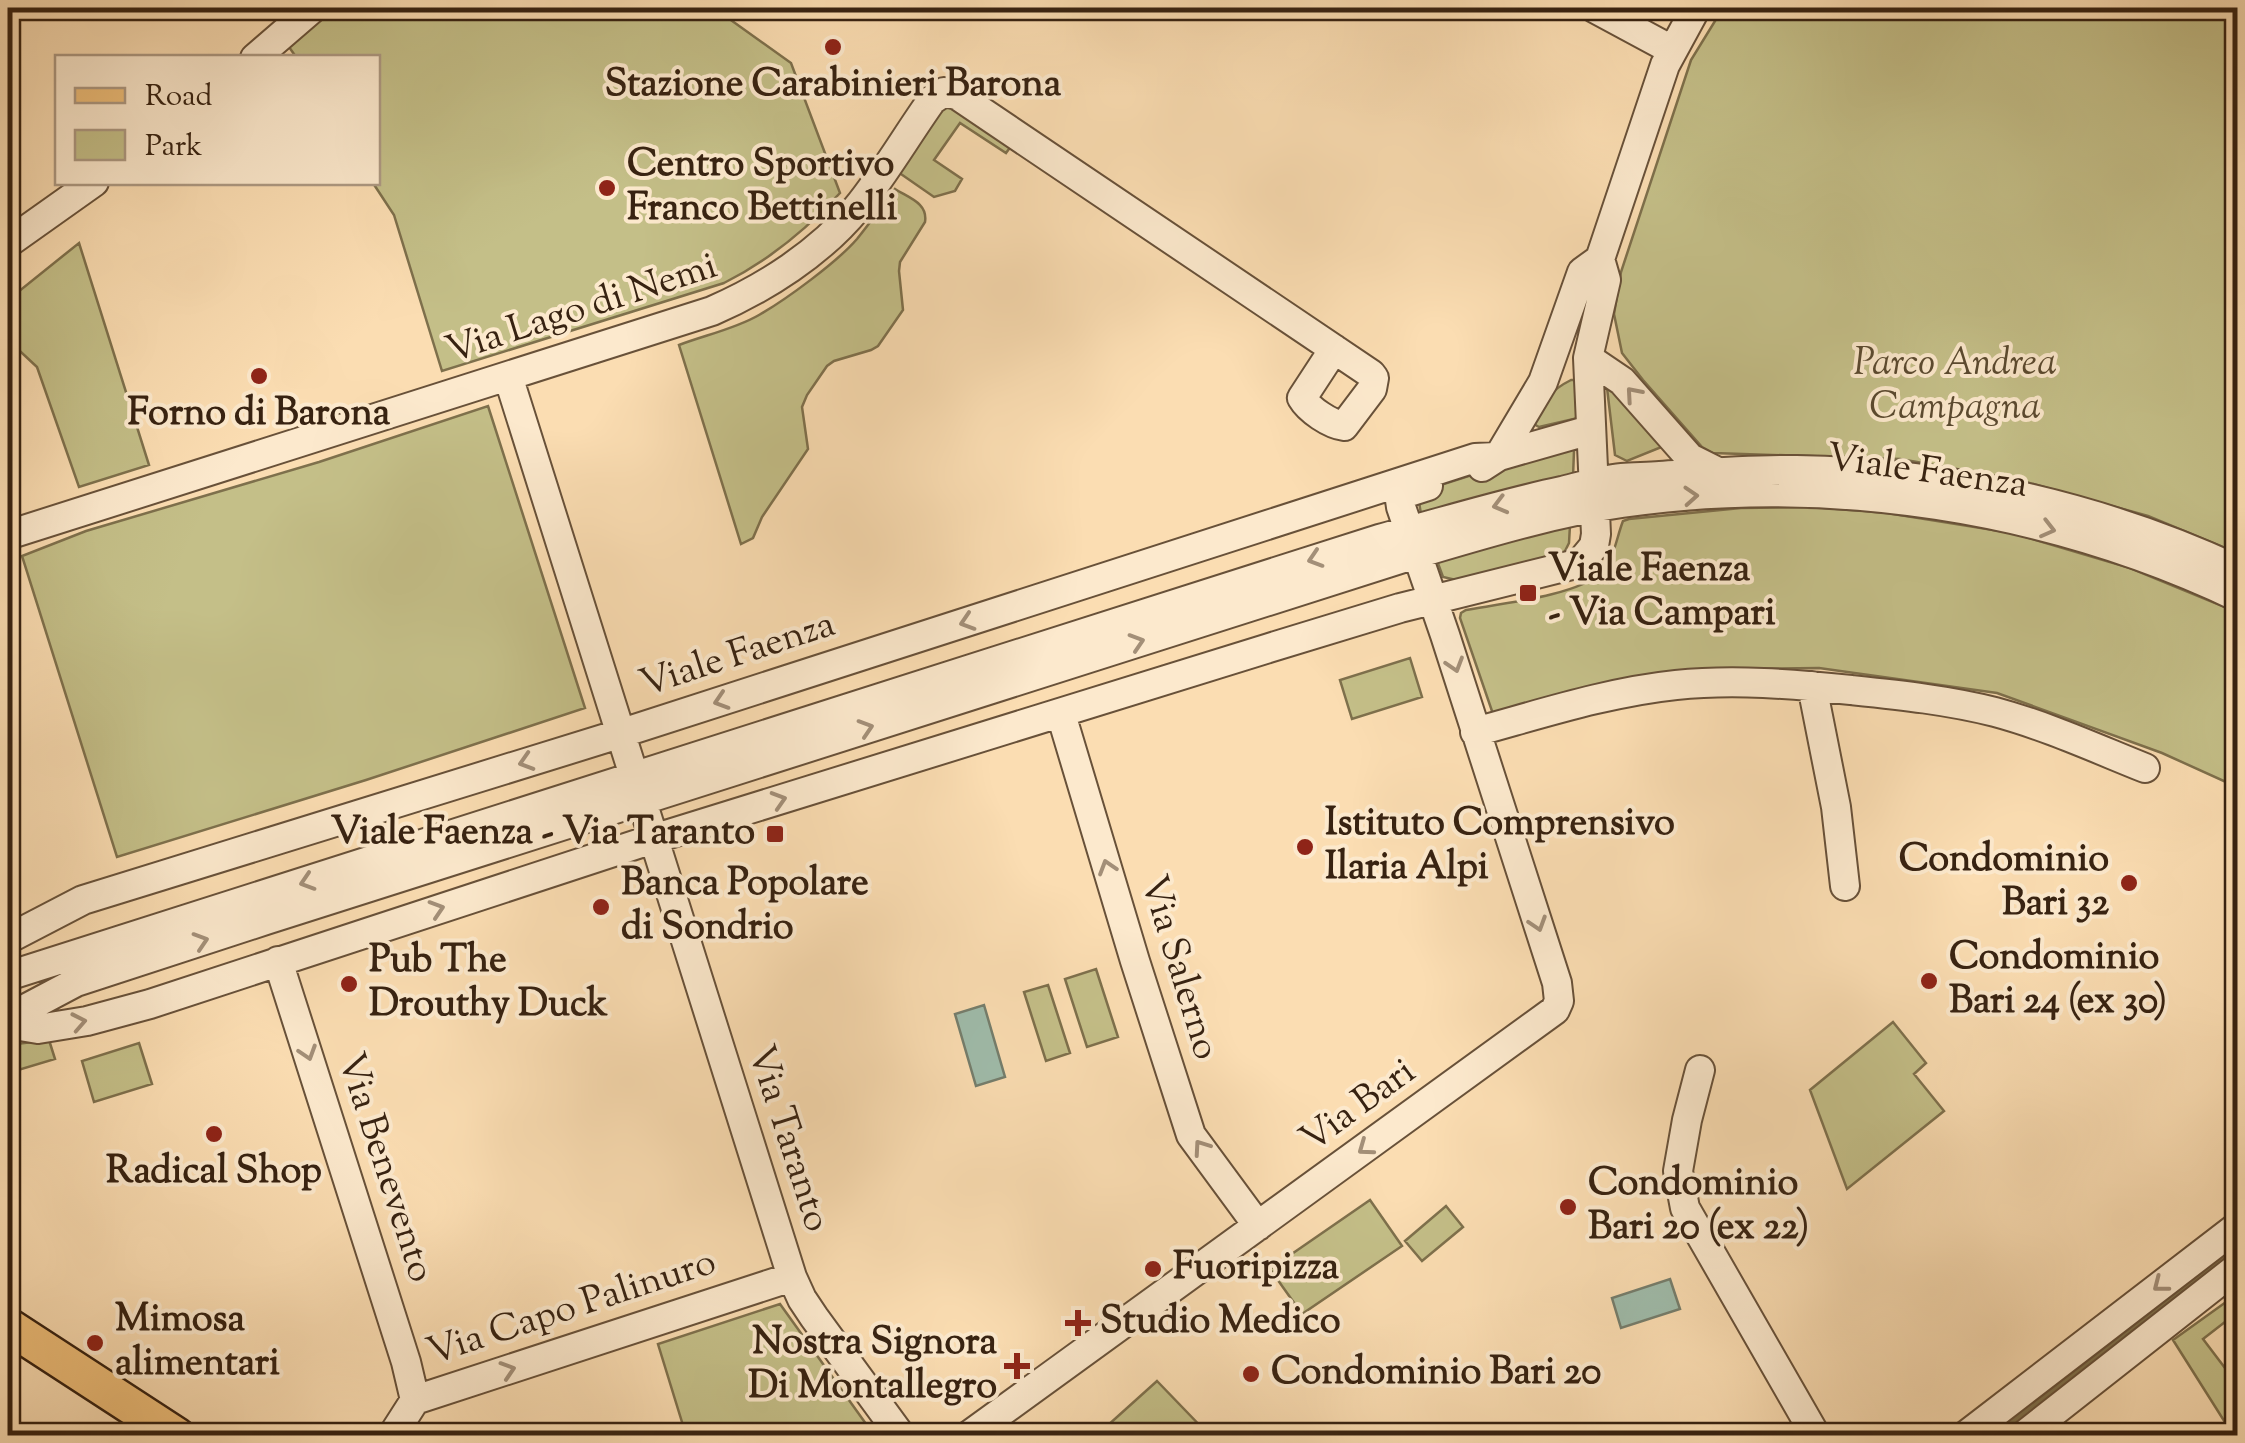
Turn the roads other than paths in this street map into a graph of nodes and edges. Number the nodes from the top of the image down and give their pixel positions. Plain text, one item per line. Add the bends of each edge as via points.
1 (312, 8) edge
2 (1594, 8) edge
3 (1696, 8) edge
4 (1672, 50) junction
5 (259, 55) edge
6 (90, 185) edge
7 (8, 244) edge
8 (1600, 258) junction
9 (1334, 349) dead end
10 (1588, 358) junction
11 (508, 376) junction
12 (1544, 382) junction
13 (1590, 430) junction
14 (1497, 457) junction
15 (1730, 471) junction
16 (1593, 496) junction
17 (8, 535) edge
18 (1412, 542) junction
19 (2238, 570) edge
20 (2238, 597) edge
21 (1433, 600) junction
22 (1812, 686) junction
23 (1061, 714) junction
24 (1475, 732) junction
25 (620, 734) junction
26 (2145, 768) dead end
27 (637, 789) junction
28 (653, 840) junction
29 (1845, 886) dead end
30 (8, 940) edge
31 (278, 960) junction
32 (8, 976) edge
33 (8, 1021) edge
34 (1700, 1070) dead end
35 (1258, 1226) junction
36 (2238, 1226) edge
37 (2238, 1267) edge
38 (792, 1277) junction
39 (8, 1326) edge
40 (8, 1352) edge
41 (415, 1400) junction
42 (132, 1436) edge
43 (177, 1436) edge
44 (392, 1436) edge
45 (902, 1436) edge
46 (968, 1436) edge
47 (1816, 1436) edge
48 (1966, 1436) edge
49 (2023, 1436) edge

1 - 5 street
2 - 4 street
3 - 4 street
4 - 8 street
6 - 7 street
8 - 10 street via 1606,280
8 - 12 street via 1582,272
9 - 11 street, Via Lago di Nemi via 958,95 944,92 856,209 769,282 712,311
10 - 12 street
10 - 13 street, Viale Faenza
15 -> 10 street, Viale Faenza via 1690,458 1622,381
11 - 17 street, Via Lago di Nemi
11 - 25 street, Via Taranto
12 - 14 street
13 - 14 street, Viale Faenza
13 - 16 street, Viale Faenza
14 - 18 street, Viale Faenza via 1478,470 1406,493 1400,500
14 -> 25 street, Viale Faenza via 1475,458
15 - 16 street, Viale Faenza via 1622,478
15 - 19 street, Viale Faenza via 1864,473 1992,491 2106,520
16 - 18 street, Viale Faenza via 1501,529
16 -> 20 street, Viale Faenza via 1762,493 1925,504 2088,540
16 - 21 street, Viale Faenza via 1594,546 1580,563
18 - 21 street, Viale Faenza
18 - 27 street, Viale Faenza
21 - 23 street, Viale Faenza
21 -> 24 street, Via Bari
22 - 24 street via 1676,685 1614,694
22 - 26 street via 1992,712
22 - 29 street
28 -> 23 street, Viale Faenza
35 -> 23 street, Via Salerno via 1191,1135
24 -> 35 street, Via Bari via 1557,983 1558,1004
25 - 27 street, Via Taranto
25 -> 30 street, Viale Faenza via 83,900
27 - 28 street, Via Taranto
27 -> 32 street, Viale Faenza
33 -> 27 street, Viale Faenza via 76,982
31 -> 28 street, Viale Faenza
28 - 38 street, Via Taranto
33 -> 31 street, Viale Faenza via 38,1029 87,1021
31 -> 41 street, Via Benevento
34 - 47 street via 1678,1170 1685,1208
35 - 46 street, Via Bari
36 -> 48 street
37 - 49 street
41 -> 38 street, Via Capo Palinuro
38 - 45 street, Via Taranto via 814,1318
39 - 43 main road
40 - 42 main road
41 - 44 street, Via Capo Palinuro

